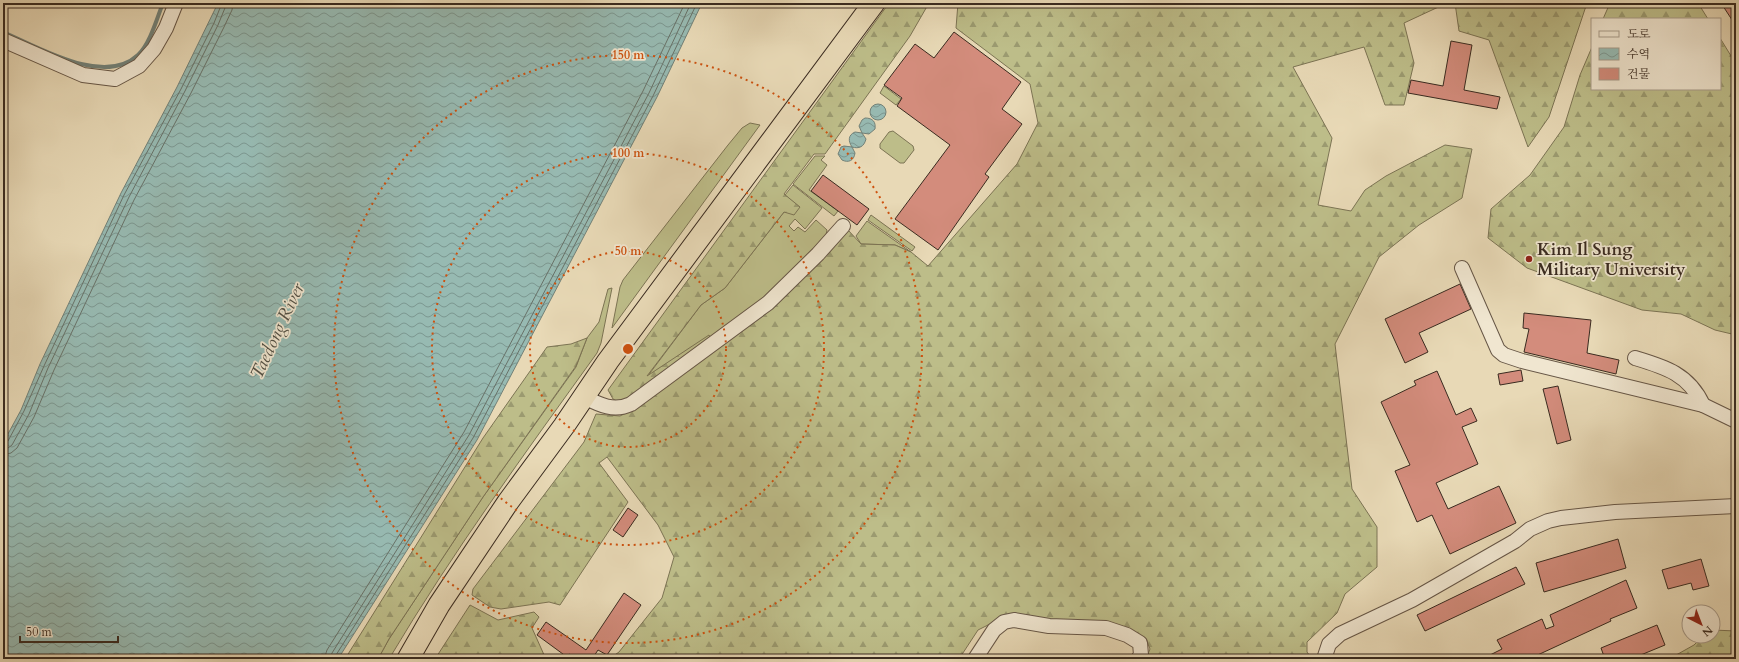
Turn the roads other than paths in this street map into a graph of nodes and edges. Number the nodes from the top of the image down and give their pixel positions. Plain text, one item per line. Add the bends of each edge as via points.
1 (176, 3) edge
2 (874, 3) edge
3 (3, 40) edge
4 (843, 226) dead end
5 (1462, 268) dead end
6 (1635, 358) dead end
7 (584, 397) junction
8 (1703, 405) junction
9 (1736, 421) edge
10 (1736, 506) edge
11 (408, 659) edge
12 (975, 659) edge
13 (1138, 659) edge
14 (1326, 659) edge

1 - 3 street via 154,49 139,66 115,79 83,75
2 - 7 highway via 608,361
4 - 7 street via 768,303 631,404 617,409 604,407
5 - 8 street via 1498,350 1504,355
6 - 8 street via 1674,371 1697,392
7 - 11 highway via 439,605
8 - 9 street
10 - 14 street via 1615,512 1548,521 1530,529 1515,541 1412,600 1340,634 1330,644
12 - 13 street via 994,630 1004,622 1014,620 1048,626 1106,628 1127,635 1140,643 1141,655

